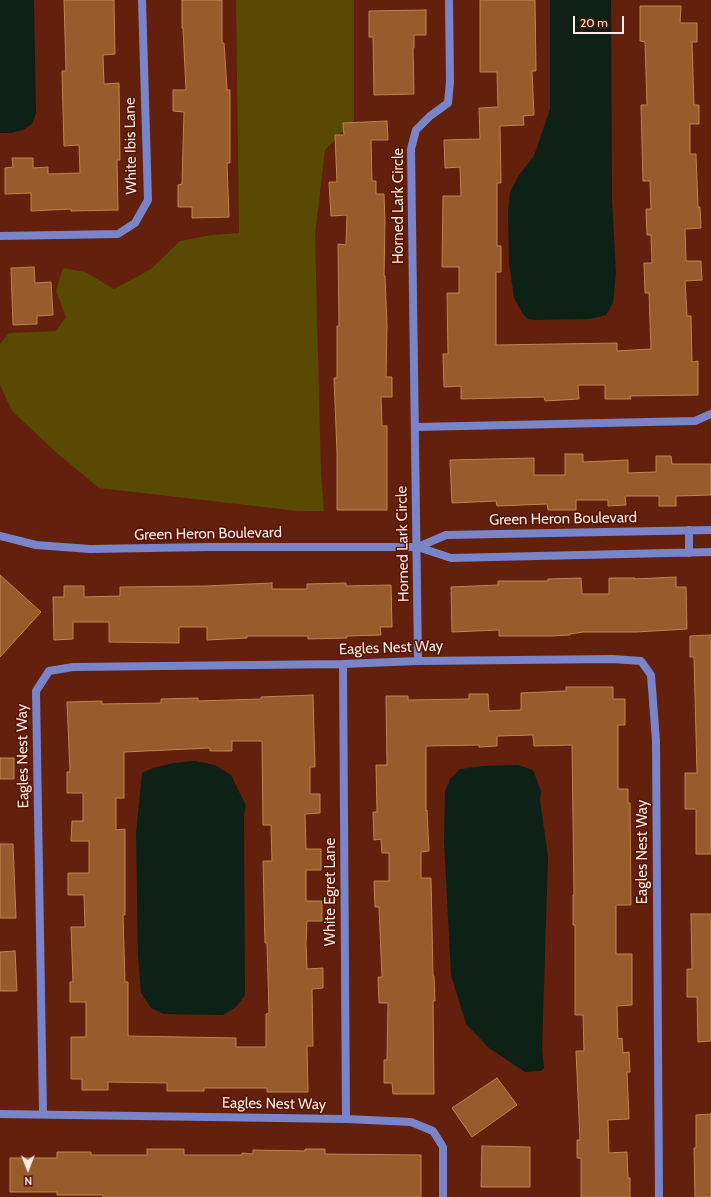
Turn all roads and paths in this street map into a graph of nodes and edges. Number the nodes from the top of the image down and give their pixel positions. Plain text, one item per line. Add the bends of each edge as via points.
1 (142, 0) edge
2 (448, 0) edge
3 (0, 236) edge
4 (711, 414) edge
5 (416, 427) junction
6 (689, 530) junction
7 (711, 530) edge
8 (0, 536) edge
9 (418, 547) junction
10 (711, 552) edge
11 (689, 553) junction
12 (418, 660) junction
13 (343, 664) junction
14 (0, 1114) edge
15 (43, 1114) junction
16 (346, 1119) junction
17 (443, 1197) edge
18 (659, 1197) edge

1 - 3 street, White Ibis Lane via 148,200 135,224 118,234
2 - 5 street, Horned Lark Circle via 448,103 416,130 412,149
4 - 5 street via 695,421
5 - 9 street, Horned Lark Circle
6 - 7 street, Green Heron Boulevard
6 - 9 street, Green Heron Boulevard via 446,535
6 - 11 street
8 - 9 street, Green Heron Boulevard via 36,545 90,550
9 - 11 street, Green Heron Boulevard via 451,558
9 - 12 street, Horned Lark Circle
10 - 11 street, Green Heron Boulevard
12 - 13 street, Eagles Nest Way
12 - 18 street, Eagles Nest Way via 613,659 641,661 651,675 656,741
13 - 15 street, Eagles Nest Way via 72,667 49,671 36,691
13 - 16 street, White Egret Lane
14 - 15 street, Eagles Nest Way
15 - 16 street, Eagles Nest Way
16 - 17 street, Eagles Nest Way via 411,1122 433,1130 443,1147

